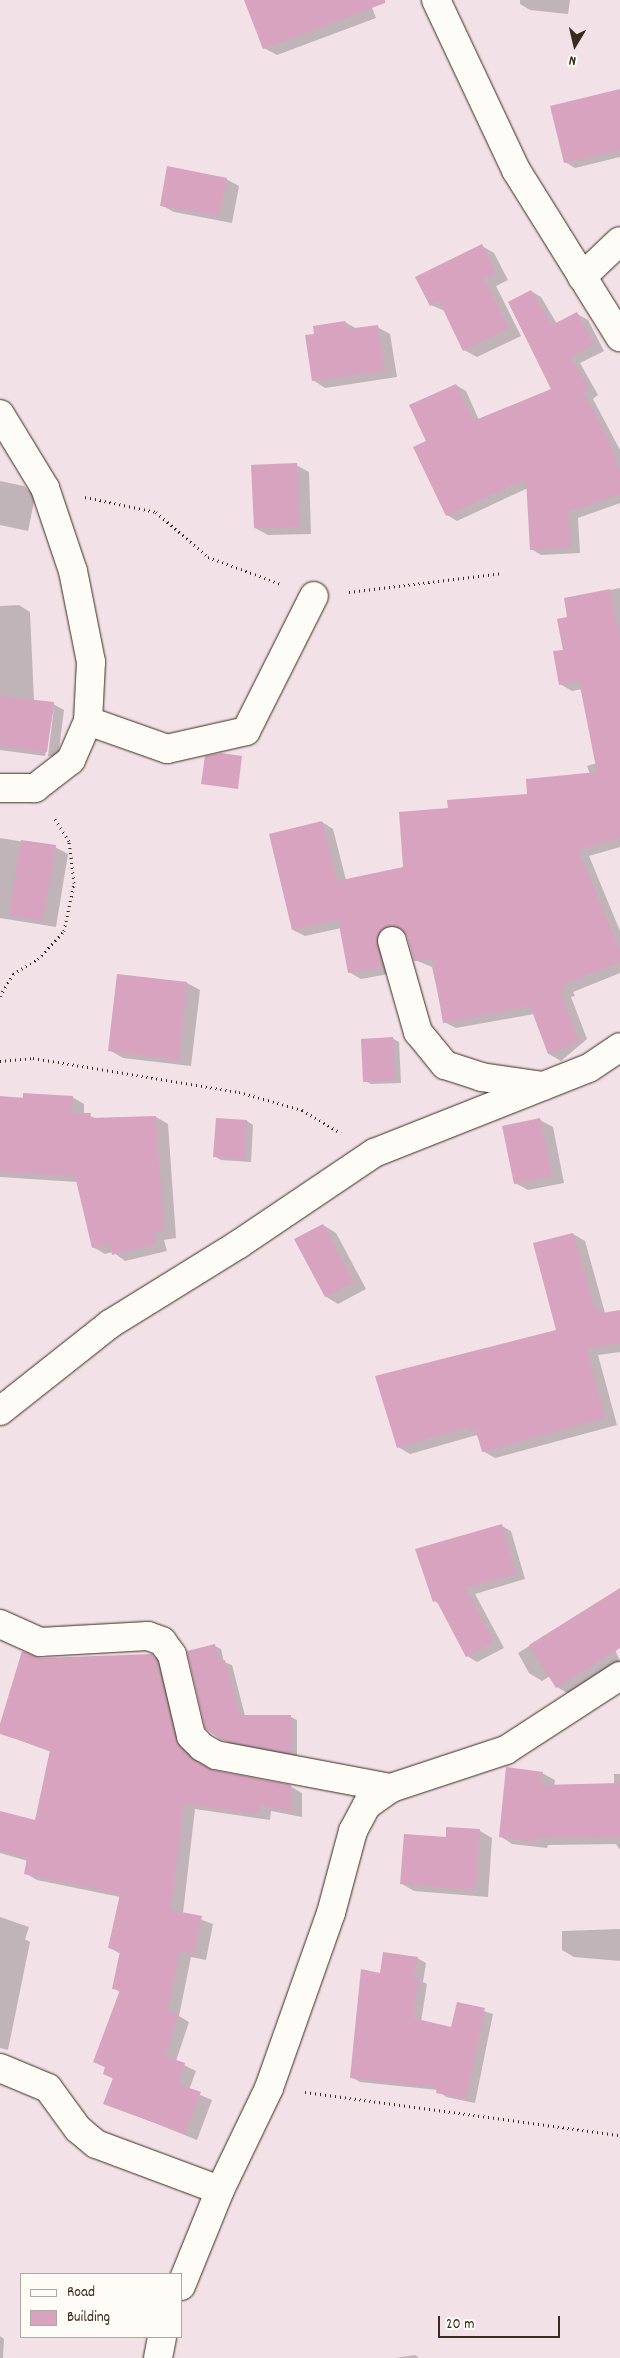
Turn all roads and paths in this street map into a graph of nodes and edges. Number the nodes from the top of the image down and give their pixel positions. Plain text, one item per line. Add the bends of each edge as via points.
1 (436, 0) edge
2 (620, 241) edge
3 (582, 277) junction
4 (620, 337) edge
5 (0, 414) edge
6 (45, 488) junction
7 (503, 573) dead end
8 (314, 596) junction
9 (88, 721) junction
10 (0, 788) edge
11 (35, 788) junction
12 (392, 941) dead end
13 (0, 996) edge
14 (620, 1048) edge
15 (0, 1060) edge
16 (544, 1086) junction
17 (374, 1153) junction
18 (0, 1411) edge
19 (0, 1624) edge
20 (620, 1676) edge
21 (391, 1788) junction
22 (0, 2068) edge
23 (269, 2088) junction
24 (620, 2135) edge
25 (220, 2190) junction
26 (182, 2284) edge
27 (162, 2338) edge
28 (158, 2358) edge

1 - 3 street via 516,170
2 - 3 street
3 - 4 street
5 - 6 street
6 - 8 path via 156,512 208,557
6 - 9 street via 73,571 91,662
7 - 8 path
8 - 9 street via 246,731 167,749
9 - 11 street via 71,760
10 - 11 street
11 - 13 path via 68,841 74,883 64,931 38,959 13,974
12 - 16 street via 418,1032 445,1065 481,1077
14 - 16 street via 590,1068
15 - 17 path via 33,1058 239,1092 302,1110
16 - 17 street
17 - 18 street via 239,1244 110,1324
19 - 21 street via 40,1642 148,1636 162,1641 172,1655 191,1736 202,1747 216,1755
20 - 21 street via 506,1750
21 - 23 street via 366,1804 353,1831 330,1913
22 - 25 street via 48,2088 78,2129 96,2144
23 - 24 path
23 - 25 street
25 - 26 street
27 - 28 street

